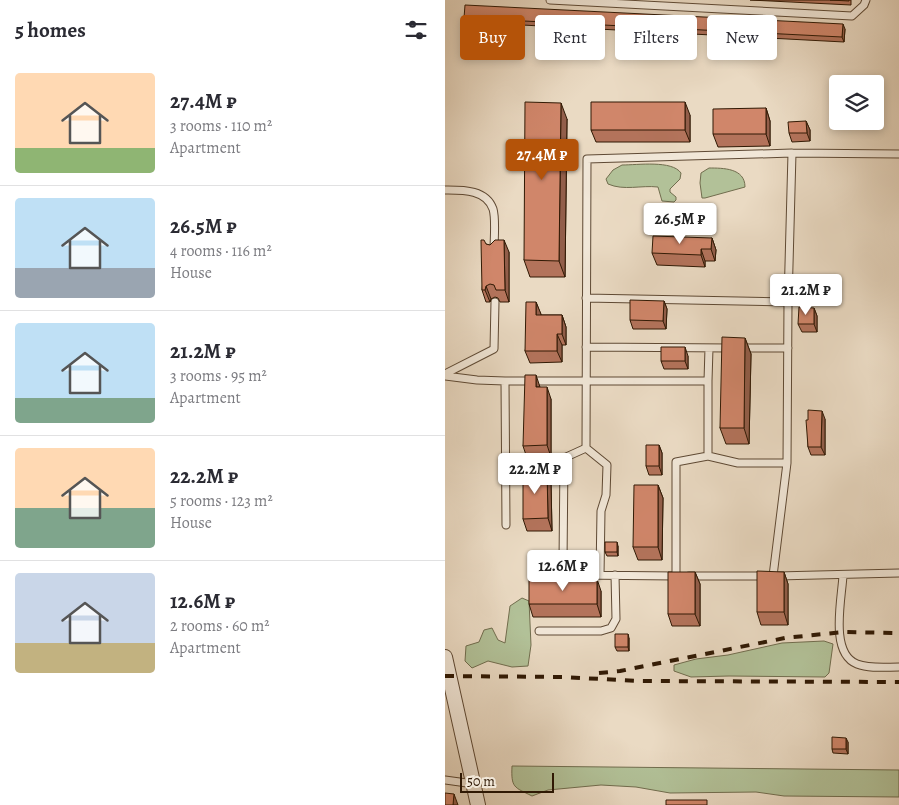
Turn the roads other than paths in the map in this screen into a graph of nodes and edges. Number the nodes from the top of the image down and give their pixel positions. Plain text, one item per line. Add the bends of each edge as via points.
1 (550, 0) edge
2 (866, 0) edge
3 (793, 153) junction
4 (899, 154) edge
5 (445, 190) edge
6 (494, 252) edge
7 (586, 298) junction
8 (495, 302) dead end
9 (789, 302) junction
10 (585, 347) junction
11 (709, 348) junction
12 (788, 348) junction
13 (445, 375) edge
14 (585, 380) junction
15 (505, 381) junction
16 (709, 381) junction
17 (586, 448) junction
18 (708, 456) junction
19 (787, 463) junction
20 (506, 526) dead end
21 (899, 574) edge
22 (601, 575) junction
23 (843, 575) junction
24 (615, 576) junction
25 (676, 576) junction
26 (773, 576) junction
27 (539, 631) dead end
28 (445, 657) edge
29 (899, 667) edge
30 (445, 780) edge
31 (474, 784) junction
32 (478, 805) edge

1 - 2 lane via 852,16
3 - 4 lane
3 - 7 lane via 587,159
3 - 9 lane
5 - 6 lane via 467,190 486,198 494,210
7 - 9 lane
7 - 10 lane
8 - 13 lane via 494,349
9 - 12 lane
10 - 11 lane
10 - 14 lane
11 - 12 lane
11 - 16 lane
12 - 19 lane
13 - 15 lane
14 - 15 lane
14 - 16 lane
14 - 17 lane
15 - 20 lane
16 - 18 lane
17 - 22 lane via 607,465 606,495 601,511
17 - 22 lane via 565,458 563,563 576,575
18 - 19 lane via 738,463
18 - 25 lane via 676,462
19 - 26 lane
21 - 23 lane
22 - 24 lane
23 - 26 lane
23 - 29 lane via 839,625 845,654 861,666
24 - 25 lane
24 - 27 lane via 616,619 611,628 601,631
25 - 26 lane
28 - 31 street
30 - 31 lane
31 - 32 street

